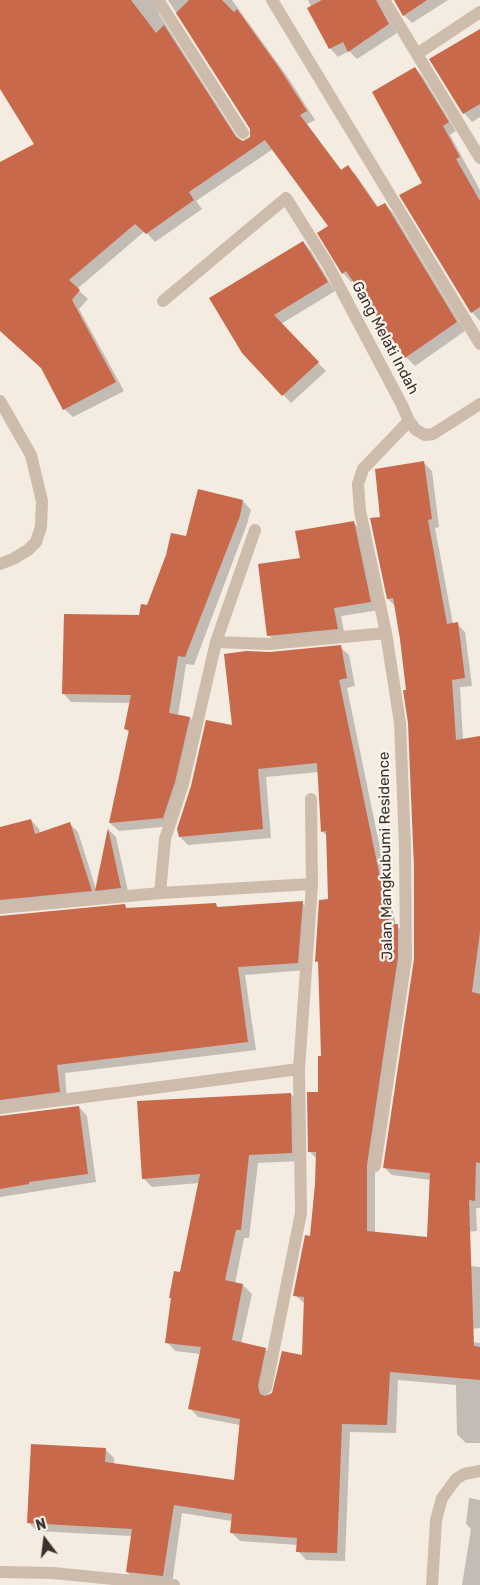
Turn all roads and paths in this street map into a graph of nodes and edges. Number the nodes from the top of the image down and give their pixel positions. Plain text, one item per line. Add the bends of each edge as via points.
1 (158, 0) edge
2 (272, 0) edge
3 (384, 0) edge
4 (480, 12) edge
5 (417, 54) junction
6 (243, 133) dead end
7 (480, 158) edge
8 (163, 301) dead end
9 (480, 344) edge
10 (480, 404) edge
11 (1, 406) edge
12 (409, 421) junction
13 (255, 530) dead end
14 (0, 564) edge
15 (386, 633) junction
16 (216, 642) junction
17 (311, 799) dead end
18 (312, 884) junction
19 (160, 893) junction
20 (0, 908) edge
21 (299, 1068) junction
22 (0, 1108) edge
23 (375, 1166) dead end
24 (266, 1388) dead end
25 (480, 1471) edge
26 (0, 1572) edge
27 (174, 1585) edge
28 (432, 1585) edge

1 - 6 street
2 - 9 street
3 - 5 street
4 - 5 street
5 - 7 street
8 - 12 street, Gang Melati Indah via 286,198 328,265
10 - 12 street, Gang Melati Indah via 429,435 416,430
11 - 14 street via 31,455 42,501 36,542 14,559
12 - 15 street, Jalan Mangkubumi Residence via 363,469 358,484 360,511
13 - 16 street
15 - 16 street via 269,644
15 - 23 street, Jalan Mangkubumi Residence via 400,722 406,958
16 - 19 street via 184,784 165,839
17 - 18 street
18 - 19 street
18 - 21 street
19 - 20 street
21 - 22 street
21 - 24 street via 301,1213
25 - 28 street via 456,1479 442,1498 436,1520
26 - 27 street via 53,1573

